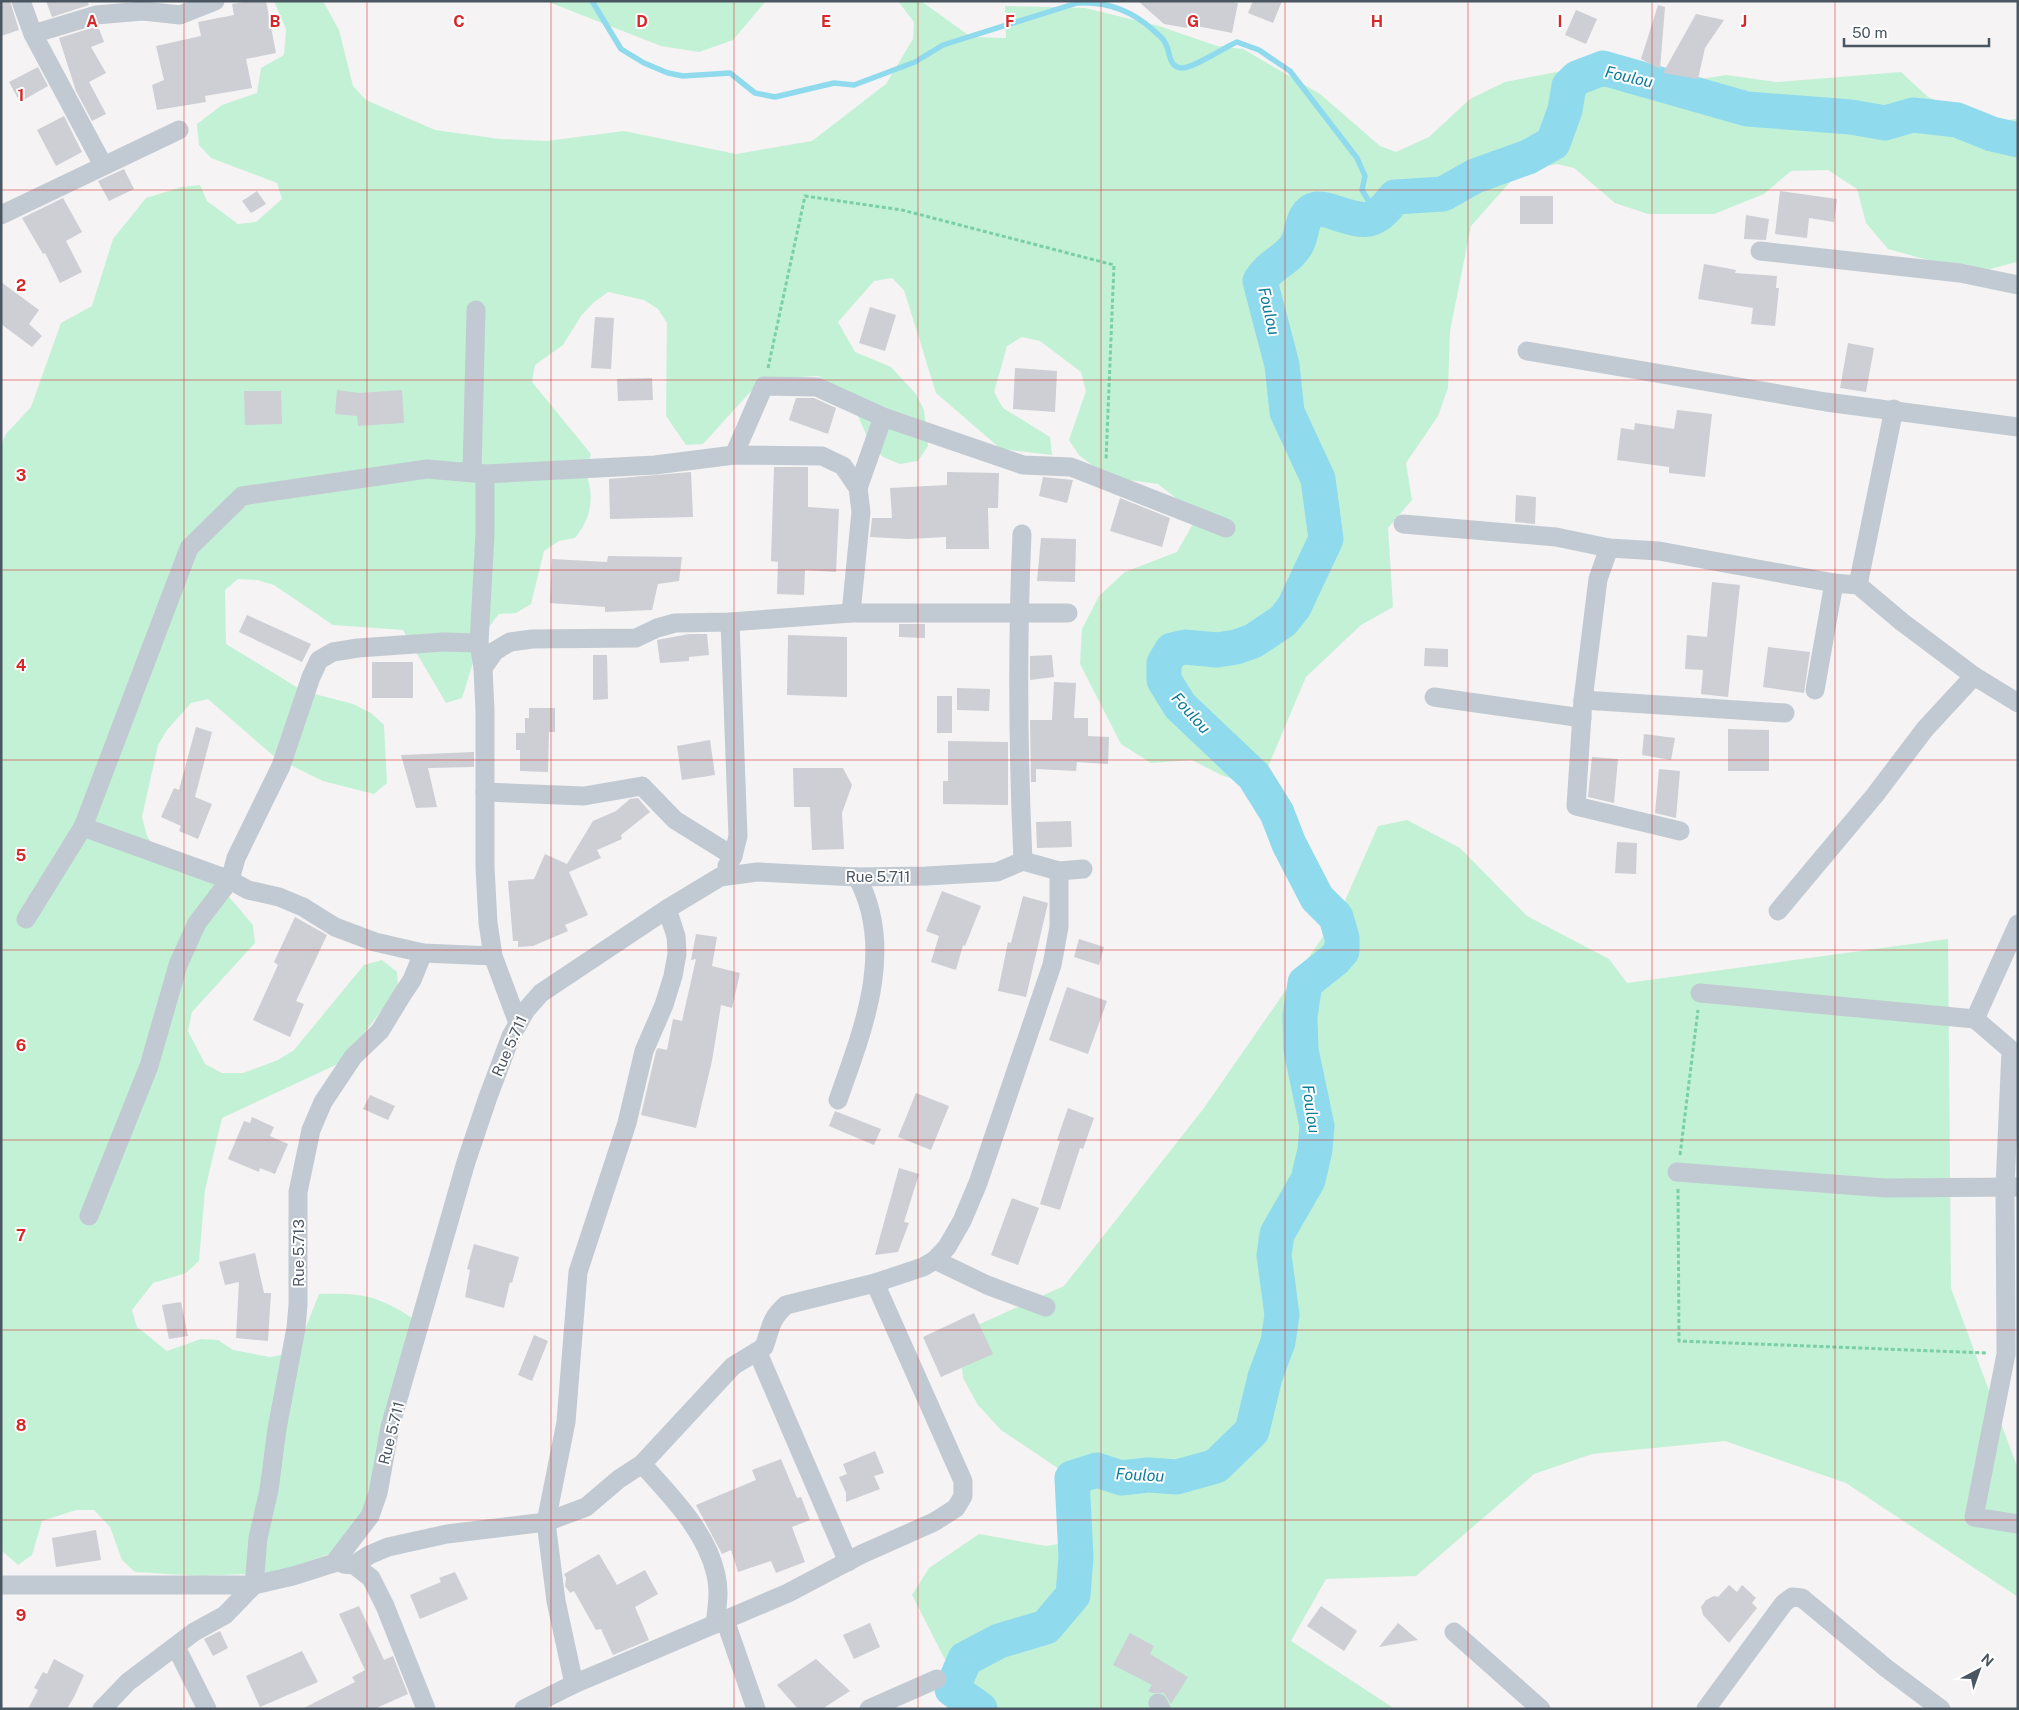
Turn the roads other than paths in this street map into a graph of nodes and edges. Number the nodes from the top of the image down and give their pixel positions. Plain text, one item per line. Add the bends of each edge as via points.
1 (20, 1) edge
2 (215, 1) edge
3 (32, 34) junction
4 (179, 130) dead end
5 (103, 165) junction
6 (1, 215) edge
7 (1760, 251) dead end
8 (2018, 284) edge
9 (476, 310) dead end
10 (1527, 351) dead end
11 (1894, 409) junction
12 (883, 418) junction
13 (2018, 427) edge
14 (734, 455) junction
15 (478, 473) junction
16 (858, 488) junction
17 (1403, 524) dead end
18 (1226, 528) dead end
19 (1022, 534) dead end
20 (1609, 548) junction
21 (1834, 583) junction
22 (1858, 585) junction
23 (852, 613) junction
24 (1018, 613) junction
25 (1068, 613) dead end
26 (730, 622) junction
27 (479, 643) junction
28 (483, 668) junction
29 (1974, 676) junction
30 (1815, 690) dead end
31 (1434, 697) dead end
32 (2018, 703) edge
33 (1582, 709) junction
34 (1785, 713) dead end
35 (485, 792) junction
36 (83, 827) junction
37 (1680, 831) dead end
38 (734, 856) junction
39 (1023, 861) junction
40 (1083, 869) dead end
41 (1059, 871) junction
42 (720, 877) junction
43 (857, 877) junction
44 (230, 880) junction
45 (667, 909) junction
46 (1778, 911) dead end
47 (26, 920) dead end
48 (2018, 924) edge
49 (423, 952) junction
50 (493, 956) junction
51 (1700, 993) road end
52 (1975, 1019) junction
53 (518, 1022) junction
54 (838, 1100) dead end
55 (1677, 1172) road end
56 (2012, 1187) edge
57 (89, 1216) dead end
58 (935, 1260) junction
59 (875, 1283) junction
60 (1046, 1306) dead end
61 (758, 1353) junction
62 (2012, 1354) edge
63 (642, 1464) junction
64 (546, 1522) junction
65 (2018, 1524) edge
66 (848, 1562) junction
67 (334, 1563) junction
68 (354, 1565) junction
69 (1, 1585) edge
70 (254, 1585) junction
71 (720, 1622) junction
72 (1454, 1632) dead end
73 (176, 1648) junction
74 (937, 1679) dead end
75 (574, 1684) junction
76 (102, 1709) edge
77 (207, 1709) edge
78 (426, 1709) edge
79 (524, 1709) edge
80 (756, 1709) edge
81 (869, 1709) edge
82 (1541, 1709) edge
83 (1706, 1709) edge
84 (1942, 1709) edge

1 - 3 street
2 - 3 street via 180,15 143,11 96,15
3 - 5 street
4 - 5 street
5 - 6 street
7 - 8 street via 1960,273
9 - 15 street
10 - 11 street via 1826,402
11 - 13 street
11 - 22 street
12 - 14 street via 817,387 764,386
12 - 16 street
12 - 18 street via 1023,465 1071,466
14 - 15 street via 656,465
14 - 16 street via 822,456 843,466
15 - 27 street via 485,534
15 - 36 street via 426,469 242,496 189,548
16 - 23 street via 861,512
17 - 20 street via 1556,537
19 - 24 street
20 - 21 street via 1659,551
20 - 33 street via 1598,579
21 - 22 street
21 - 30 street
22 - 29 street
23 - 24 street
23 - 26 street
24 - 25 street
24 - 39 street
26 - 28 street via 675,623 636,638 510,642 495,651
26 - 38 street via 738,836
27 - 28 street
27 - 44 street via 358,648 333,652 319,660 281,766 236,858
28 - 35 street
29 - 32 street
29 - 46 street via 1925,729 1875,795
31 - 33 street
33 - 34 street
33 - 37 street via 1576,806
35 - 38 street via 584,796 642,786 674,820
35 - 50 street via 487,913
36 - 44 street
36 - 47 street
38 - 42 street
39 - 41 street
39 - 43 street, Rue 5.711 via 997,872
40 - 41 street
41 - 58 street via 1059,927 1039,1008 978,1184 962,1221
42 - 43 street, Rue 5.711 via 757,872
42 - 45 street, Rue 5.711
43 - 54 street via 866,895 876,936 876,961 863,1025
44 - 49 street via 248,890 303,907 335,927 367,939
44 - 57 street via 197,923 178,965 149,1066
45 - 53 street, Rue 5.711 via 541,993
45 - 64 street via 676,936 674,976 644,1051 626,1123 578,1272 566,1422
48 - 52 street
49 - 50 street
49 - 70 street, Rue 5.713 via 412,980 380,1030 353,1057 323,1102 311,1130 298,1192 296,1328 258,1538
50 - 53 street
51 - 52 street
52 - 56 street via 2011,1050
53 - 67 street, Rue 5.711 via 488,1097 445,1230 390,1427 370,1516
55 - 56 street via 1885,1188
56 - 62 street
58 - 59 street
58 - 60 street via 987,1285
59 - 61 street via 786,1305 775,1314 764,1347
59 - 66 street via 963,1481 963,1496 956,1508 934,1522
61 - 63 street via 733,1366
61 - 66 street
62 - 65 street via 1974,1516
63 - 64 street via 586,1507
63 - 71 street via 679,1506 706,1547 716,1574
64 - 68 street via 447,1534 388,1547
64 - 75 street via 556,1601
66 - 71 street via 788,1593
67 - 68 street
67 - 70 street
68 - 78 street via 371,1578
69 - 70 street
70 - 73 street via 226,1615 194,1632
71 - 75 street
71 - 80 street
72 - 82 street
73 - 76 street via 128,1682
73 - 77 street
74 - 81 street
75 - 79 street
83 - 84 street via 1784,1603 1792,1598 1802,1598 1886,1668

